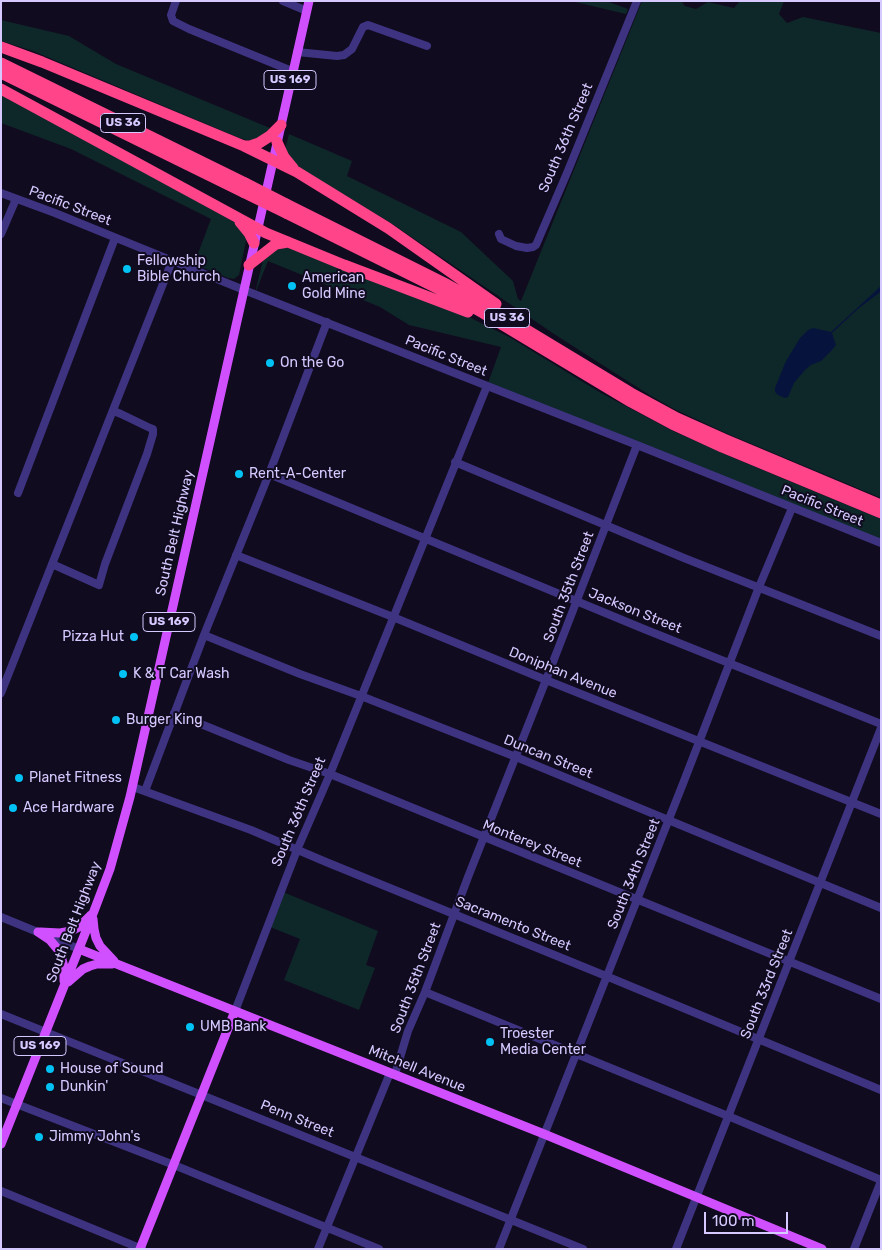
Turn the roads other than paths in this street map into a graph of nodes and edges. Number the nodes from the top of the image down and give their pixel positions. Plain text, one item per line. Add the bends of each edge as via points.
1 (176, 1) edge
2 (283, 1) edge
3 (637, 1) edge
4 (308, 6) edge
5 (427, 46) dead end
6 (1, 47) edge
7 (297, 52) junction
8 (1, 63) edge
9 (292, 71) junction
10 (1, 73) edge
11 (1, 89) edge
12 (281, 125) junction
13 (277, 142) junction
14 (244, 146) junction
15 (273, 160) junction
16 (298, 172) junction
17 (244, 188) junction
18 (1, 193) edge
19 (16, 199) junction
20 (286, 209) junction
21 (238, 218) junction
22 (257, 228) junction
23 (1, 234) edge
24 (499, 234) dead end
25 (115, 238) junction
26 (288, 242) junction
27 (254, 243) junction
28 (172, 261) junction
29 (249, 265) junction
30 (244, 290) junction
31 (327, 322) junction
32 (524, 338) junction
33 (554, 346) junction
34 (486, 386) junction
35 (113, 412) junction
36 (637, 445) junction
37 (455, 462) junction
38 (268, 474) junction
39 (18, 494) dead end
40 (881, 505) edge
41 (792, 508) junction
42 (881, 514) edge
43 (607, 525) junction
44 (425, 539) junction
45 (881, 544) edge
46 (236, 555) junction
47 (52, 564) junction
48 (759, 587) junction
49 (577, 600) junction
50 (393, 617) junction
51 (204, 635) junction
52 (881, 636) edge
53 (730, 664) junction
54 (546, 680) junction
55 (1, 693) edge
56 (361, 696) junction
57 (174, 713) junction
58 (881, 726) edge
59 (700, 741) junction
60 (516, 757) junction
61 (330, 774) junction
62 (133, 787) junction
63 (145, 791) junction
64 (852, 802) junction
65 (881, 814) edge
66 (668, 821) junction
67 (484, 838) junction
68 (297, 850) junction
69 (820, 883) junction
70 (637, 899) junction
71 (881, 908) edge
72 (94, 911) junction
73 (454, 914) junction
74 (1, 917) edge
75 (38, 932) junction
76 (79, 949) junction
77 (790, 962) junction
78 (117, 964) junction
79 (606, 976) junction
80 (64, 986) junction
81 (425, 992) junction
82 (881, 999) edge
83 (235, 1011) junction
84 (1, 1014) edge
85 (46, 1032) junction
86 (758, 1039) junction
87 (575, 1053) junction
88 (392, 1074) junction
89 (881, 1090) edge
90 (202, 1094) junction
91 (1, 1098) edge
92 (17, 1105) junction
93 (728, 1116) junction
94 (544, 1134) junction
95 (1, 1144) edge
96 (356, 1156) junction
97 (174, 1165) junction
98 (881, 1180) edge
99 (1, 1191) edge
100 (697, 1197) junction
101 (510, 1219) junction
102 (327, 1228) junction
103 (141, 1249) edge
104 (318, 1249) edge
105 (379, 1249) edge
106 (498, 1249) edge
107 (584, 1249) edge
108 (676, 1249) edge
109 (822, 1249) edge
110 (854, 1249) edge

1 - 9 street via 171,15 173,21
2 - 4 street
3 - 24 street, South 36th Street via 536,245 527,248 516,246 501,239
4 - 7 main road, South Belt Highway / US 169
5 - 7 street via 368,25 363,27 352,49 344,55
6 - 14 highway
7 - 9 main road, South Belt Highway / US 169
8 - 17 highway, US 36
9 - 12 main road, South Belt Highway / US 169
10 - 17 highway, US 36
11 - 21 highway
12 - 13 main road, South Belt Highway / US 169
12 - 14 highway via 259,143
13 - 15 main road, South Belt Highway / US 169
13 - 16 highway via 284,157
14 - 15 highway
15 - 16 highway
15 - 22 main road, South Belt Highway / US 169
16 - 33 highway via 388,228 532,327
17 - 20 highway, US 36, bridge
18 - 19 street, Pacific Street
19 - 23 street
19 - 25 street, Pacific Street
20 - 32 highway, US 36 via 445,292
20 - 33 highway, US 36 via 448,285
21 - 22 highway
21 - 27 highway
22 - 26 highway
22 - 27 main road, South Belt Highway / US 169
25 - 28 street, Pacific Street
25 - 39 street
26 - 29 highway via 272,246
26 - 32 highway via 461,309
27 - 29 main road, South Belt Highway / US 169
28 - 30 street, Pacific Street
28 - 35 street
29 - 30 main road, South Belt Highway / US 169
30 - 31 street, Pacific Street
30 - 62 main road, South Belt Highway / US 169
31 - 34 street, Pacific Street
31 - 38 street
32 - 42 highway, US 36 via 672,424
33 - 40 highway, US 36 via 677,418
34 - 36 street, Pacific Street
34 - 37 street, South 36th Street
35 - 47 street
35 - 47 street via 153,430 153,434 104,564 99,586
36 - 41 street, Pacific Street
36 - 43 street, South 35th Street
37 - 43 street
37 - 44 street, South 36th Street
38 - 44 street, Jackson Street
38 - 46 street
41 - 45 street, Pacific Street
41 - 48 street, South 34th Street
43 - 48 street
43 - 49 street, South 35th Street
44 - 49 street, Jackson Street
44 - 50 street, South 36th Street
46 - 50 street, Doniphan Avenue
46 - 51 street
47 - 55 street
48 - 52 street
48 - 53 street, South 34th Street
49 - 53 street, Jackson Street
49 - 54 street, South 35th Street
50 - 54 street, Doniphan Avenue
50 - 56 street, South 36th Street
51 - 56 street, Duncan Street
51 - 57 street
53 - 58 street, Jackson Street
53 - 59 street, South 34th Street
54 - 59 street, Doniphan Avenue
54 - 60 street, South 35th Street
56 - 60 street, Duncan Street
56 - 61 street, South 36th Street
57 - 61 street, Monterey Street
57 - 63 street
58 - 64 street, South 33rd Street
59 - 64 street, Doniphan Avenue
59 - 66 street, South 34th Street
60 - 66 street, Duncan Street
60 - 67 street, South 35th Street
61 - 67 street, Monterey Street
61 - 68 street, South 36th Street
62 - 63 street, Sacramento Street
62 - 72 main road, South Belt Highway / US 169 via 110,869
63 - 68 street, Sacramento Street
64 - 65 street, Doniphan Avenue
64 - 69 street, South 33rd Street
66 - 69 street, Duncan Street
66 - 70 street, South 34th Street
67 - 70 street, Monterey Street
67 - 73 street, South 35th Street
68 - 73 street, Sacramento Street
68 - 83 street, South 36th Street
69 - 71 street, Duncan Street
69 - 77 street, South 33rd Street
70 - 77 street, Monterey Street
70 - 79 street, South 34th Street
72 - 75 main road via 71,931
72 - 76 main road, South Belt Highway / US 169
72 - 78 main road via 96,938
73 - 79 street, Sacramento Street
73 - 81 street, South 35th Street
74 - 75 street, Mitchell Avenue
75 - 76 street, Mitchell Avenue
75 - 80 main road via 60,952
76 - 78 main road, Mitchell Avenue
76 - 80 main road, South Belt Highway / US 169
77 - 82 street, Monterey Street
77 - 86 street, South 33rd Street
78 - 80 main road via 90,966
78 - 83 main road, Mitchell Avenue
79 - 86 street, Sacramento Street
79 - 87 street, South 34th Street
80 - 85 main road, South Belt Highway / US 169
81 - 87 street
81 - 88 street, South 35th Street
83 - 88 main road, Mitchell Avenue
83 - 90 main road, South 36th Street
84 - 85 street, Penn Street
85 - 90 street, Penn Street
85 - 92 main road, South Belt Highway / US 169
86 - 89 street, Sacramento Street
86 - 93 street, South 33rd Street
87 - 93 street
87 - 94 street, South 34th Street
88 - 94 main road, Mitchell Avenue
88 - 96 street, South 35th Street
90 - 96 street, Penn Street
90 - 97 main road, South 36th Street
91 - 92 street
92 - 95 main road, South Belt Highway / US 169
92 - 97 street
93 - 98 street
93 - 100 street, South 33rd Street
94 - 100 main road, Mitchell Avenue
94 - 101 street, South 34th Street
96 - 101 street, Penn Street
96 - 102 street, South 35th Street
97 - 102 street
97 - 103 main road, South 36th Street
98 - 110 street
99 - 103 street
100 - 108 street, South 33rd Street
100 - 109 main road, Mitchell Avenue
101 - 106 street, South 34th Street
101 - 107 street, Penn Street
102 - 104 street, South 35th Street
102 - 105 street

